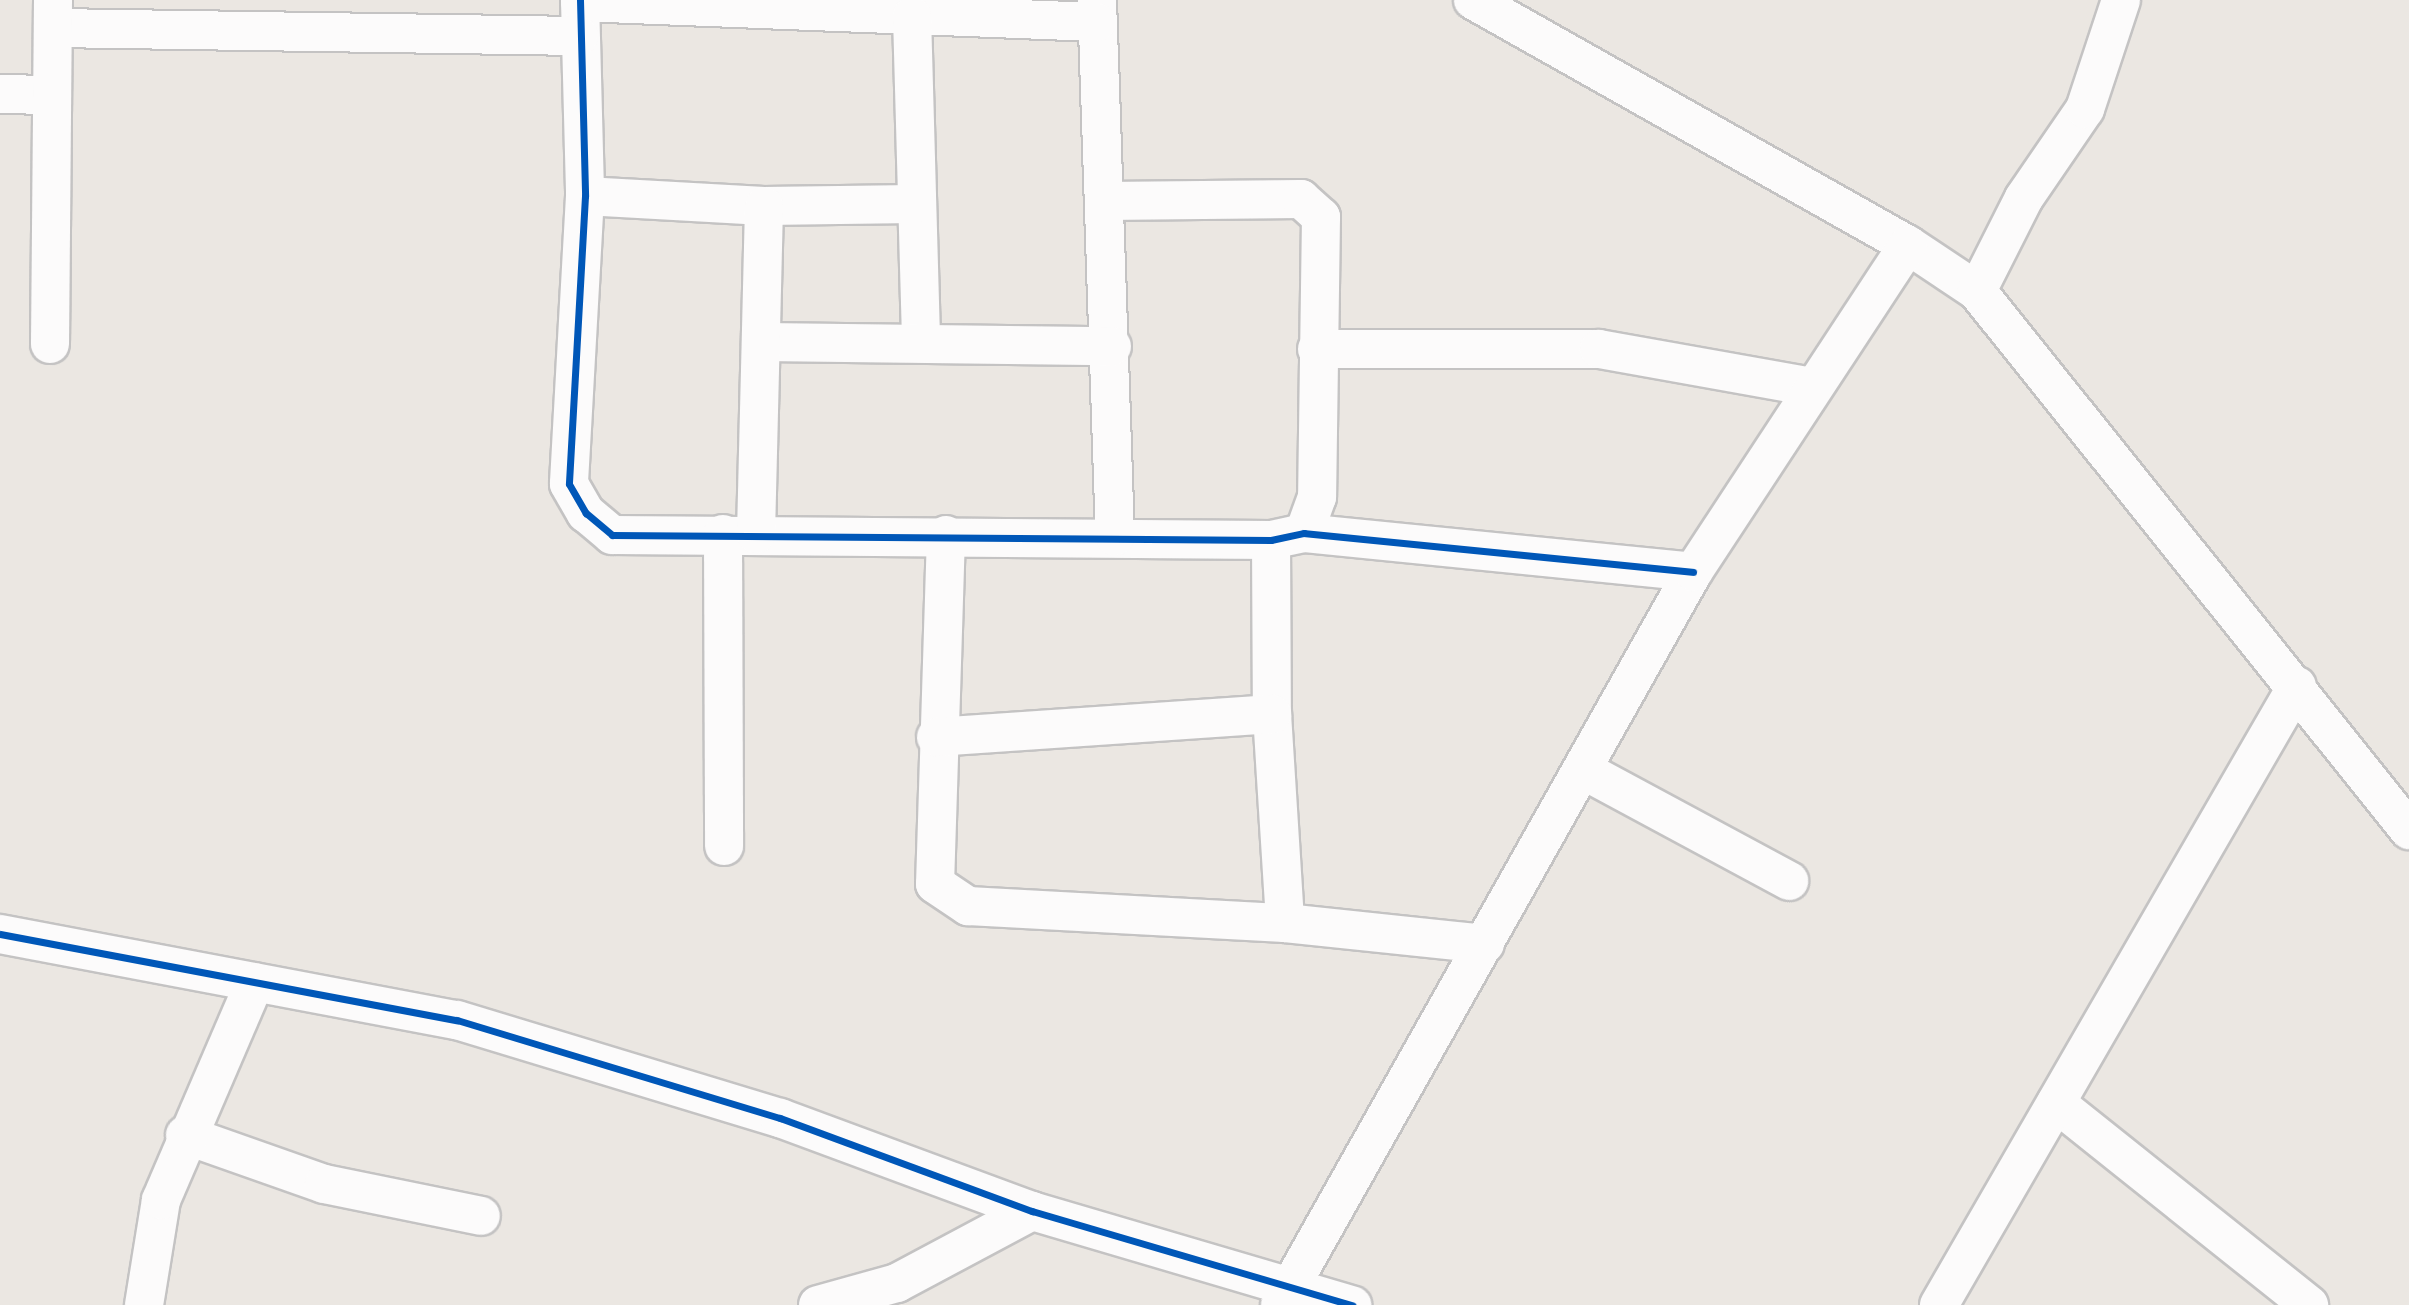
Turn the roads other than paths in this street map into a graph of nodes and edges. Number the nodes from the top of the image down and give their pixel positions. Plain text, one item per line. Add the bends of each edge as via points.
1 (1473, 0) edge
2 (2121, 0) edge
3 (1097, 11) edge
4 (580, 13) edge
5 (53, 14) edge
6 (237, 15) edge
7 (912, 16) junction
8 (0, 94) edge
9 (51, 95) junction
10 (585, 196) junction
11 (1105, 201) junction
12 (915, 204) junction
13 (764, 206) junction
14 (1908, 245) junction
15 (1977, 291) junction
16 (921, 339) junction
17 (762, 342) junction
18 (50, 344) dead end
19 (1112, 346) junction
20 (1317, 349) junction
21 (1812, 387) junction
22 (739, 534) junction
23 (946, 535) junction
24 (1287, 536) junction
25 (1115, 537) junction
26 (1693, 572) junction
27 (2297, 686) junction
28 (1272, 714) junction
29 (936, 737) junction
30 (1585, 771) junction
31 (2409, 831) edge
32 (724, 846) dead end
33 (1788, 881) dead end
34 (1285, 923) junction
35 (0, 934) edge
36 (1485, 944) junction
37 (255, 982) junction
38 (2056, 1103) junction
39 (185, 1135) junction
40 (1032, 1210) junction
41 (481, 1216) dead end
42 (1283, 1294) edge
43 (144, 1305) edge
44 (818, 1305) edge
45 (1352, 1305) edge
46 (1939, 1305) edge
47 (2309, 1305) edge

1 - 14 street
2 - 15 street via 2085,109 2024,198
3 - 7 street
3 - 11 street
4 - 6 street
4 - 7 street
4 - 10 street
5 - 6 street
5 - 9 street
7 - 12 street
8 - 9 street
9 - 18 street
10 - 13 street
10 - 22 street via 569,484 586,513 612,535
11 - 19 street
11 - 20 street via 1301,199 1312,205 1321,216
12 - 13 street
12 - 16 street
13 - 17 street
14 - 15 street
14 - 21 street
15 - 27 street
16 - 17 street
16 - 19 street
17 - 22 street
19 - 25 street
20 - 21 street via 1598,349
20 - 24 street via 1317,497
21 - 26 street
22 - 23 street
22 - 32 street
23 - 25 street
23 - 29 street
24 - 25 street
24 - 26 street
24 - 28 street
26 - 30 street
27 - 31 street
27 - 38 street
28 - 29 street
28 - 34 street
29 - 34 street via 935,884 968,906
30 - 33 street
30 - 36 street
34 - 36 street
35 - 37 street
36 - 42 street
37 - 39 street
37 - 40 street via 457,1020 650,1076
38 - 46 street
38 - 47 street
39 - 41 street via 324,1184
39 - 43 street via 161,1200
40 - 42 street
40 - 44 street via 897,1283
42 - 45 street

